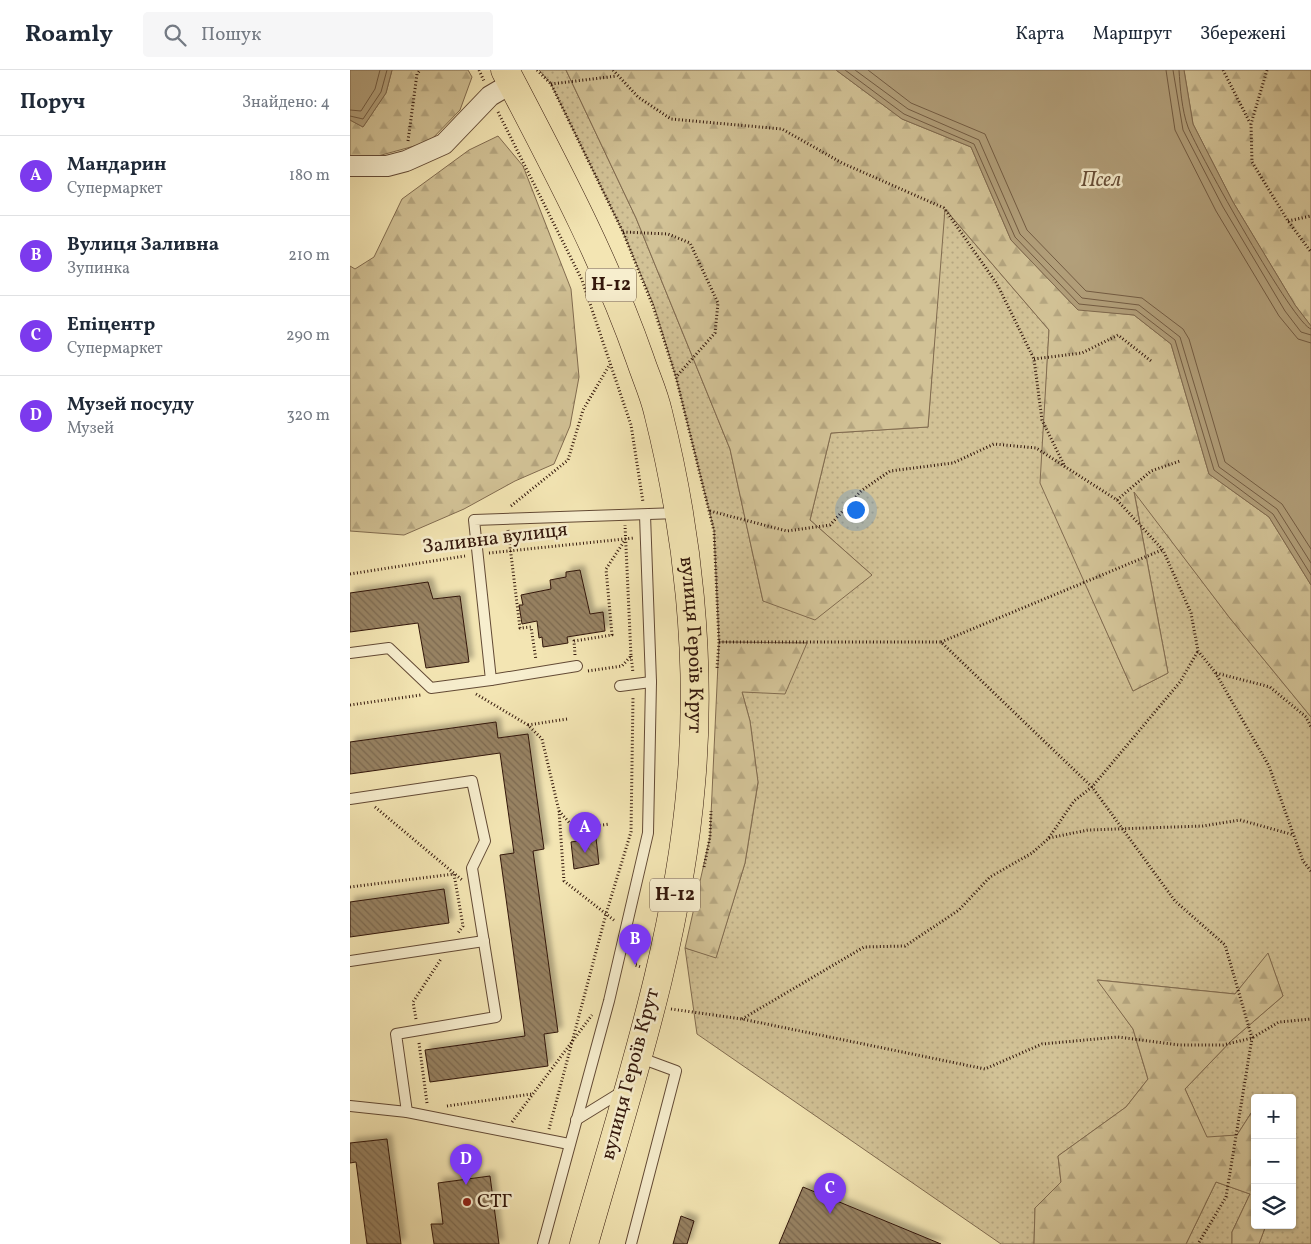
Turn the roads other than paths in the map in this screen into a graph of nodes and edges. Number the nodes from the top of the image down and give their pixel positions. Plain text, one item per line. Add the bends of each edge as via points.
1 (493, 78) edge
2 (350, 166) edge
3 (678, 513) junction
4 (645, 515) junction
5 (350, 653) edge
6 (577, 666) dead end
7 (491, 680) junction
8 (651, 682) junction
9 (620, 686) dead end
10 (350, 799) edge
11 (484, 941) junction
12 (350, 962) edge
13 (637, 1056) junction
14 (628, 1088) junction
15 (350, 1106) edge
16 (407, 1112) junction
17 (576, 1120) junction
18 (569, 1144) junction
19 (543, 1244) edge
20 (584, 1244) edge
21 (632, 1244) edge

1 - 2 street via 444,144 387,166
1 - 3 main road, вулиця Героїв Крут / Н-12 via 571,198 624,312 658,410
3 - 4 lane
3 - 13 main road, вулиця Героїв Крут / Н-12 via 691,606 692,783 666,942
4 - 7 lane via 474,520
4 - 8 lane
5 - 7 lane via 389,648 431,688
6 - 7 lane
8 - 9 lane
8 - 17 lane via 648,833 613,986
10 - 11 lane via 472,781 485,841 472,868
11 - 12 lane
11 - 16 lane via 496,1017 396,1034
13 - 14 main road, вулиця Героїв Крут / Н-12
13 - 21 lane via 676,1072
14 - 17 lane
14 - 20 main road, вулиця Героїв Крут / Н-12
15 - 16 lane
16 - 18 lane via 428,1113
17 - 18 lane
18 - 19 lane

